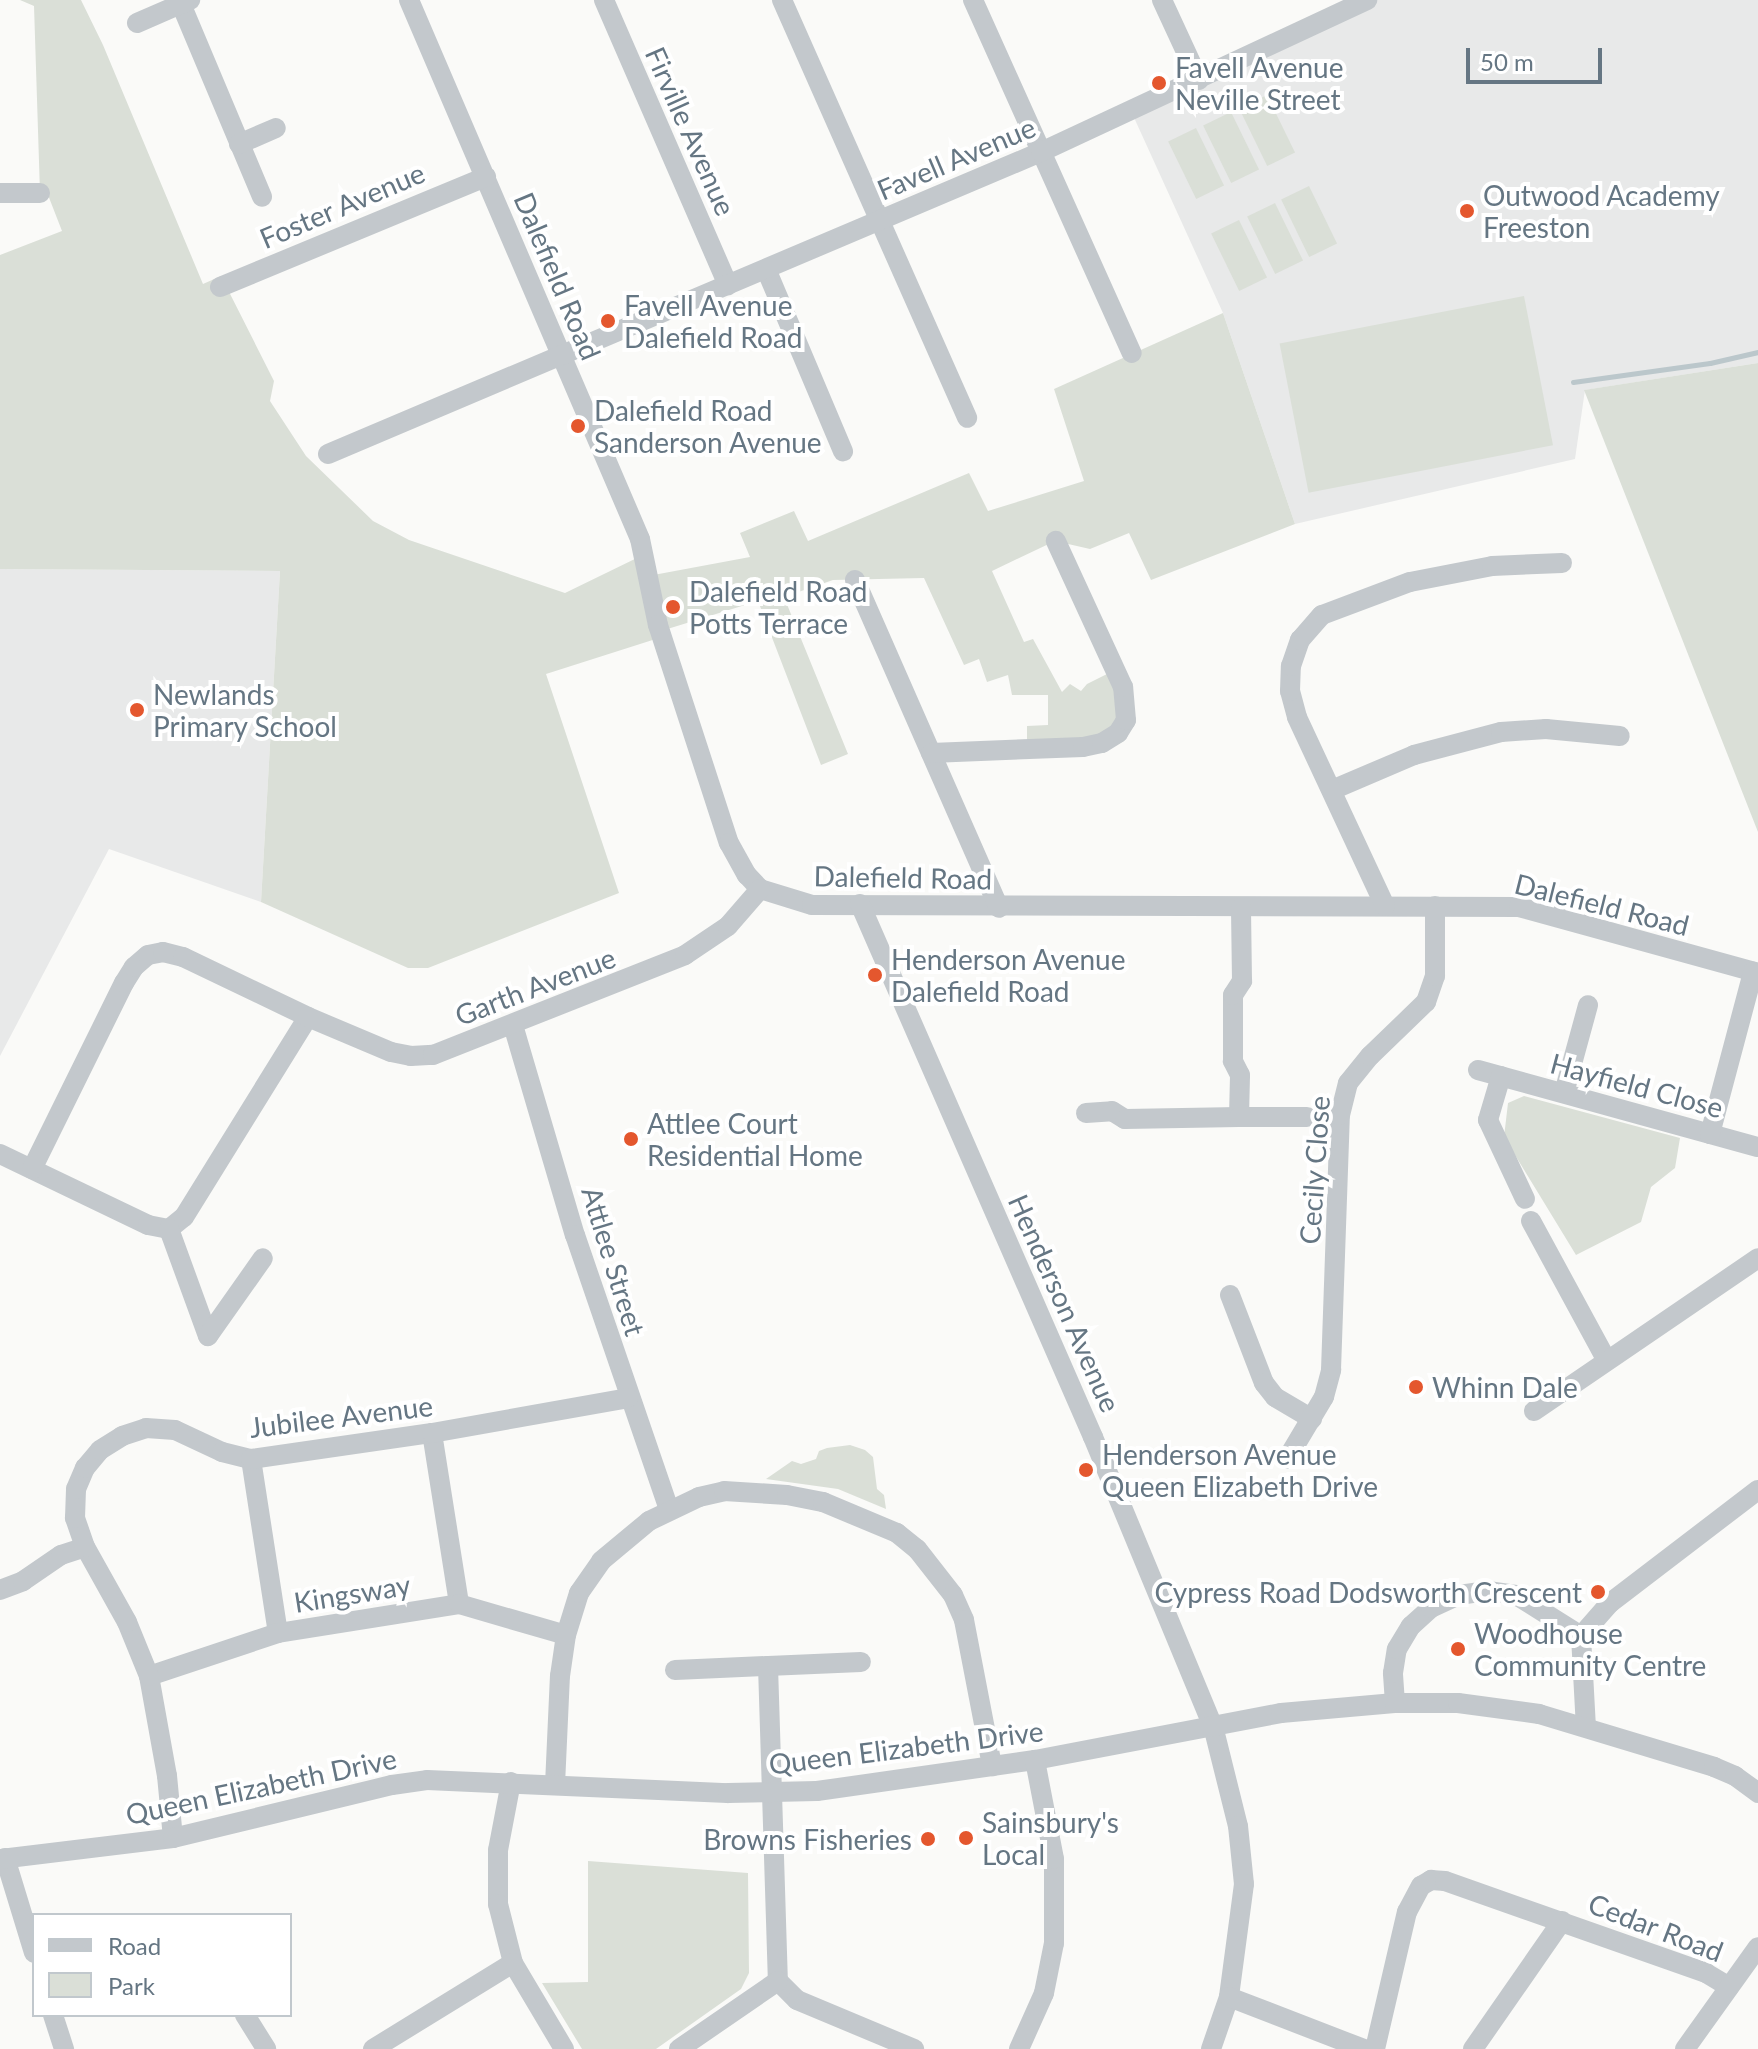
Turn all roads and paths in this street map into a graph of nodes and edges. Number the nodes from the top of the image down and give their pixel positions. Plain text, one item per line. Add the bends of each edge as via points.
1 (409, 0) edge
2 (604, 0) edge
3 (782, 0) edge
4 (973, 0) edge
5 (1162, 0) edge
6 (1367, 0) edge
7 (185, 2) edge
8 (137, 23) dead end
9 (1199, 80) junction
10 (276, 128) dead end
11 (239, 144) junction
12 (1041, 152) junction
13 (486, 177) junction
14 (0, 193) edge
15 (40, 193) dead end
16 (262, 197) dead end
17 (881, 220) junction
18 (766, 269) junction
19 (728, 285) junction
20 (220, 287) dead end
21 (1132, 353) dead end
22 (561, 355) junction
23 (967, 418) dead end
24 (843, 451) dead end
25 (328, 454) dead end
26 (1056, 541) dead end
27 (1562, 563) dead end
28 (855, 580) dead end
29 (1620, 736) dead end
30 (931, 753) junction
31 (1332, 790) junction
32 (760, 889) junction
33 (860, 904) junction
34 (1385, 906) junction
35 (1435, 906) junction
36 (999, 908) junction
37 (1241, 908) junction
38 (1756, 972) edge
39 (1588, 1005) dead end
40 (308, 1017) junction
41 (513, 1025) junction
42 (1478, 1070) dead end
43 (1501, 1076) junction
44 (1564, 1093) junction
45 (1086, 1113) dead end
46 (1239, 1117) junction
47 (1307, 1117) dead end
48 (1710, 1134) junction
49 (1758, 1147) edge
50 (0, 1154) edge
51 (32, 1169) junction
52 (1525, 1199) dead end
53 (1531, 1221) dead end
54 (169, 1229) junction
55 (263, 1258) dead end
56 (1758, 1258) edge
57 (1230, 1295) dead end
58 (1607, 1361) junction
59 (628, 1398) junction
60 (1534, 1411) dead end
61 (1312, 1419) junction
62 (432, 1433) junction
63 (251, 1459) junction
64 (1287, 1459) dead end
65 (1758, 1490) edge
66 (669, 1510) junction
67 (85, 1547) junction
68 (0, 1590) edge
69 (459, 1604) junction
70 (278, 1633) junction
71 (566, 1635) junction
72 (1581, 1636) junction
73 (861, 1662) dead end
74 (768, 1666) junction
75 (675, 1670) dead end
76 (149, 1676) junction
77 (1395, 1703) junction
78 (1213, 1726) junction
79 (1586, 1727) junction
80 (1035, 1760) junction
81 (992, 1766) junction
82 (511, 1782) junction
83 (555, 1785) junction
84 (1758, 1793) edge
85 (774, 1794) junction
86 (173, 1838) junction
87 (2, 1859) edge
88 (1562, 1921) junction
89 (32, 1947) edge
90 (1758, 1947) edge
91 (513, 1963) junction
92 (778, 1981) junction
93 (1729, 1987) junction
94 (1229, 1997) junction
95 (54, 2017) edge
96 (246, 2017) edge
97 (64, 2049) edge
98 (266, 2049) edge
99 (373, 2049) edge
100 (564, 2049) edge
101 (679, 2049) edge
102 (914, 2049) edge
103 (1019, 2049) edge
104 (1211, 2049) edge
105 (1364, 2049) edge
106 (1375, 2049) edge
107 (1473, 2049) edge
108 (1685, 2049) edge

1 - 13 street, Dalefield Road
2 - 19 street, Firville Avenue
3 - 17 street
4 - 12 street
5 - 9 street
6 - 9 street, Favell Avenue
7 - 8 street
7 - 11 street
9 - 12 street, Favell Avenue
10 - 11 street
11 - 16 street
12 - 17 street, Favell Avenue
12 - 21 street
13 - 20 street, Foster Avenue
13 - 22 street, Dalefield Road
14 - 15 street
17 - 18 street, Favell Avenue
17 - 23 street
18 - 19 street, Favell Avenue
18 - 24 street
19 - 22 street, Favell Avenue
22 - 25 street, Favell Avenue
22 - 32 street, Dalefield Road via 640,539 658,625 729,843
26 - 30 street via 1123,687 1126,720 1118,733 1083,747
27 - 31 street via 1451,572 1322,615 1300,640 1290,691
28 - 30 street
29 - 31 street via 1546,729 1501,732 1414,755
30 - 36 street
31 - 34 street
32 - 33 street, Dalefield Road via 812,905
32 - 41 street, Garth Avenue via 728,926 685,955
33 - 36 street, Dalefield Road
33 - 78 street, Henderson Avenue
34 - 35 street, Dalefield Road
34 - 37 street, Dalefield Road
35 - 38 street, Dalefield Road via 1519,907
35 - 61 street, Cecily Close via 1435,976 1426,1002 1348,1083 1340,1115 1331,1370
36 - 37 street, Dalefield Road
37 - 46 street via 1242,981 1233,995
38 - 48 street
39 - 44 street via 1574,1023
40 - 41 street, Garth Avenue via 411,1056 433,1055
40 - 51 street, Garth Avenue via 183,957 148,955 124,983
40 - 54 street via 184,1217
41 - 59 street, Attlee Street
42 - 43 street, Hayfield Close
43 - 44 street, Hayfield Close
43 - 52 street via 1488,1120
44 - 48 street, Hayfield Close
45 - 46 street via 1112,1111 1125,1119
46 - 47 street
48 - 49 street, Hayfield Close
50 - 51 street
51 - 54 street via 148,1225
53 - 58 street
54 - 55 street via 208,1336
56 - 58 street
57 - 61 street via 1264,1383 1275,1397
58 - 60 street
59 - 62 street, Jubilee Avenue
59 - 66 street, Attlee Street
61 - 64 street, Cecily Close
62 - 63 street, Jubilee Avenue
62 - 69 street
63 - 67 street, Jubilee Avenue via 175,1430 146,1428 122,1436 100,1450 76,1489 75,1518
63 - 70 street
65 - 72 street via 1610,1603
66 - 71 street via 622,1540 601,1561 579,1593
66 - 81 street via 724,1491 787,1495 857,1513 907,1541 934,1567 964,1620
67 - 68 street
67 - 76 street, Jubilee Avenue via 127,1622
69 - 70 street, Kingsway
69 - 71 street, Kingsway
70 - 76 street, Kingsway
71 - 83 street
72 - 77 street via 1516,1595 1459,1595 1431,1608 1397,1649
72 - 79 street
73 - 74 street
74 - 75 street
74 - 85 street
76 - 86 street, Jubilee Avenue
77 - 78 street, Queen Elizabeth Drive via 1281,1713
77 - 79 street, Queen Elizabeth Drive via 1490,1706
78 - 80 street, Queen Elizabeth Drive
78 - 94 street, Henderson Avenue via 1238,1826 1244,1884
79 - 84 street, Queen Elizabeth Drive via 1714,1767
80 - 81 street, Queen Elizabeth Drive
80 - 103 street via 1054,1859 1054,1943 1044,1993
81 - 85 street, Queen Elizabeth Drive
82 - 83 street, Queen Elizabeth Drive
82 - 86 street, Queen Elizabeth Drive via 427,1780 392,1785
82 - 91 street via 496,1877
83 - 85 street, Queen Elizabeth Drive
85 - 92 street
86 - 87 street, Queen Elizabeth Drive
87 - 89 street
88 - 93 street, Cedar Road via 1706,1973
88 - 106 street, Cedar Road via 1445,1881 1421,1886 1407,1912
88 - 107 street, Cedar Road
90 - 93 street
91 - 99 street
91 - 100 street
92 - 101 street
92 - 102 street via 797,2000
93 - 108 street
94 - 104 street, Henderson Avenue
94 - 105 street
95 - 97 street
96 - 98 street

